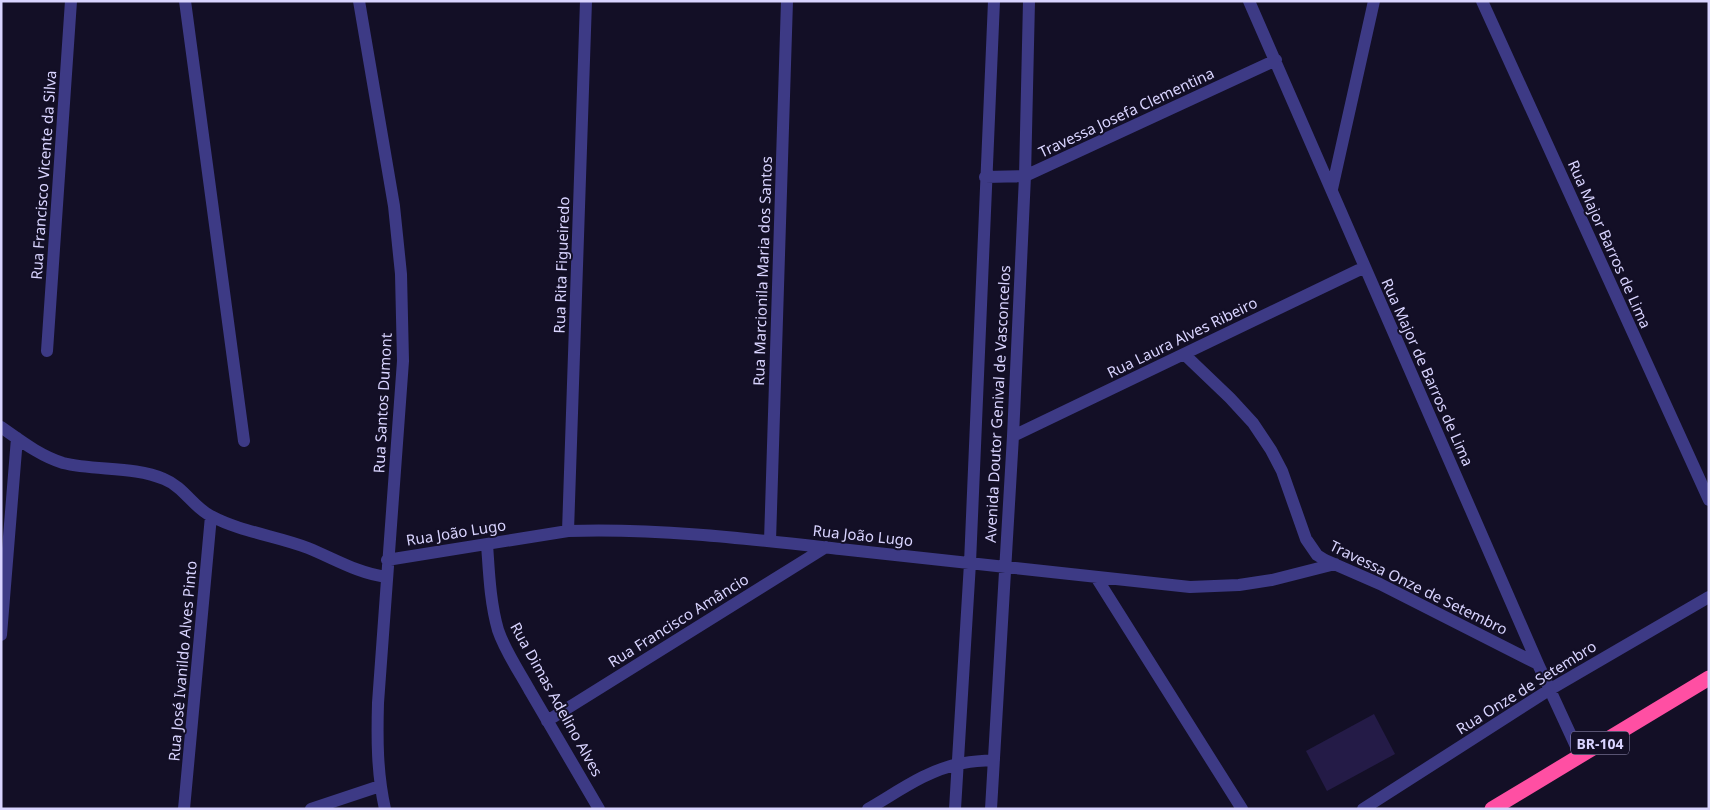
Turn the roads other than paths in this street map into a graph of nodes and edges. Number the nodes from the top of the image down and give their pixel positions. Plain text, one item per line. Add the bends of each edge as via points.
1 (71, 1) edge
2 (186, 1) edge
3 (359, 1) edge
4 (586, 1) edge
5 (787, 1) edge
6 (994, 1) edge
7 (1029, 1) edge
8 (1250, 1) edge
9 (1374, 1) edge
10 (1482, 1) edge
11 (1276, 60) junction
12 (1025, 176) junction
13 (986, 177) junction
14 (1332, 189) junction
15 (1365, 267) junction
16 (47, 351) dead end
17 (1184, 354) junction
18 (1, 427) edge
19 (1013, 436) junction
20 (17, 438) junction
21 (244, 441) dead end
22 (1709, 500) edge
23 (211, 516) junction
24 (568, 531) junction
25 (770, 541) junction
26 (487, 544) junction
27 (826, 547) junction
28 (387, 560) junction
29 (970, 563) junction
30 (1335, 564) junction
31 (1006, 566) junction
32 (386, 577) junction
33 (1096, 577) junction
34 (1709, 597) edge
35 (1, 635) edge
36 (1538, 664) junction
37 (1709, 678) edge
38 (1549, 690) junction
39 (547, 720) junction
40 (1580, 755) junction
41 (994, 760) junction
42 (958, 764) junction
43 (380, 786) junction
44 (184, 809) edge
45 (311, 809) edge
46 (385, 809) edge
47 (599, 809) edge
48 (868, 809) edge
49 (955, 809) edge
50 (991, 809) edge
51 (1242, 809) edge
52 (1363, 809) edge
53 (1492, 809) edge

1 - 16 street, Rua Francisco Vicente da Silva
2 - 21 street
3 - 28 street, Rua Santos Dumont via 394,206 401,274 403,361
4 - 24 street, Rua Rita Figueiredo
5 - 25 street, Rua Marcionila Maria dos Santos
6 - 13 street, Avenida Doutor Genival de Vasconcelos
7 - 12 street, Avenida Doutor Genival de Vasconcelos
8 - 11 street, Rua Major de Barros de Lima
9 - 14 street
10 - 22 street, Rua Major Barros de Lima
11 - 12 street, Travessa Josefa Clementina
11 - 14 street, Rua Major de Barros de Lima
12 - 13 street, Travessa Josefa Clementina
12 - 19 street, Avenida Doutor Genival de Vasconcelos
13 - 29 street, Avenida Doutor Genival de Vasconcelos
14 - 15 street, Rua Major de Barros de Lima
15 - 17 street, Rua Laura Alves Ribeiro
15 - 36 street, Rua Major de Barros de Lima
17 - 19 street, Rua Laura Alves Ribeiro
17 - 30 street, Travessa Onze de Setembro via 1253,423 1282,471 1308,543 1317,555
18 - 20 street
19 - 31 street, Avenida Doutor Genival de Vasconcelos
20 - 23 street via 47,457 64,463 147,474 165,480
20 - 35 street
23 - 32 street via 308,548 365,573
23 - 44 street, Rua José Ivanildo Alves Pinto
24 - 25 street, Rua João Lugo via 641,531
24 - 26 street, Rua João Lugo
25 - 27 street, Rua João Lugo
26 - 28 street, Rua João Lugo
26 - 39 street, Rua Dimas Adelino Alves via 492,601 499,633
27 - 29 street, Rua João Lugo
27 - 39 street, Rua Francisco Amâncio
28 - 32 street, Rua Santos Dumont
29 - 31 street, Rua João Lugo
29 - 42 street, Avenida Doutor Genival de Vasconcelos
30 - 33 street, Rua João Lugo via 1239,586 1190,587
30 - 36 street, Travessa Onze de Setembro
31 - 33 street, Rua João Lugo
31 - 41 street, Avenida Doutor Genival de Vasconcelos
32 - 43 street, Rua Santos Dumont via 378,703
33 - 51 street
34 - 38 street, Rua Onze de Setembro
36 - 38 street, Rua Major de Barros de Lima
37 - 40 highway, BR-104
38 - 40 street, Rua Major de Barros de Lima
38 - 52 street, Rua Onze de Setembro
39 - 47 street, Rua Dimas Adelino Alves
40 - 53 highway, BR-104
41 - 42 street
41 - 50 street, Avenida Doutor Genival de Vasconcelos
42 - 48 street via 915,781
42 - 49 street, Avenida Doutor Genival de Vasconcelos
43 - 45 street
43 - 46 street, Rua Santos Dumont

